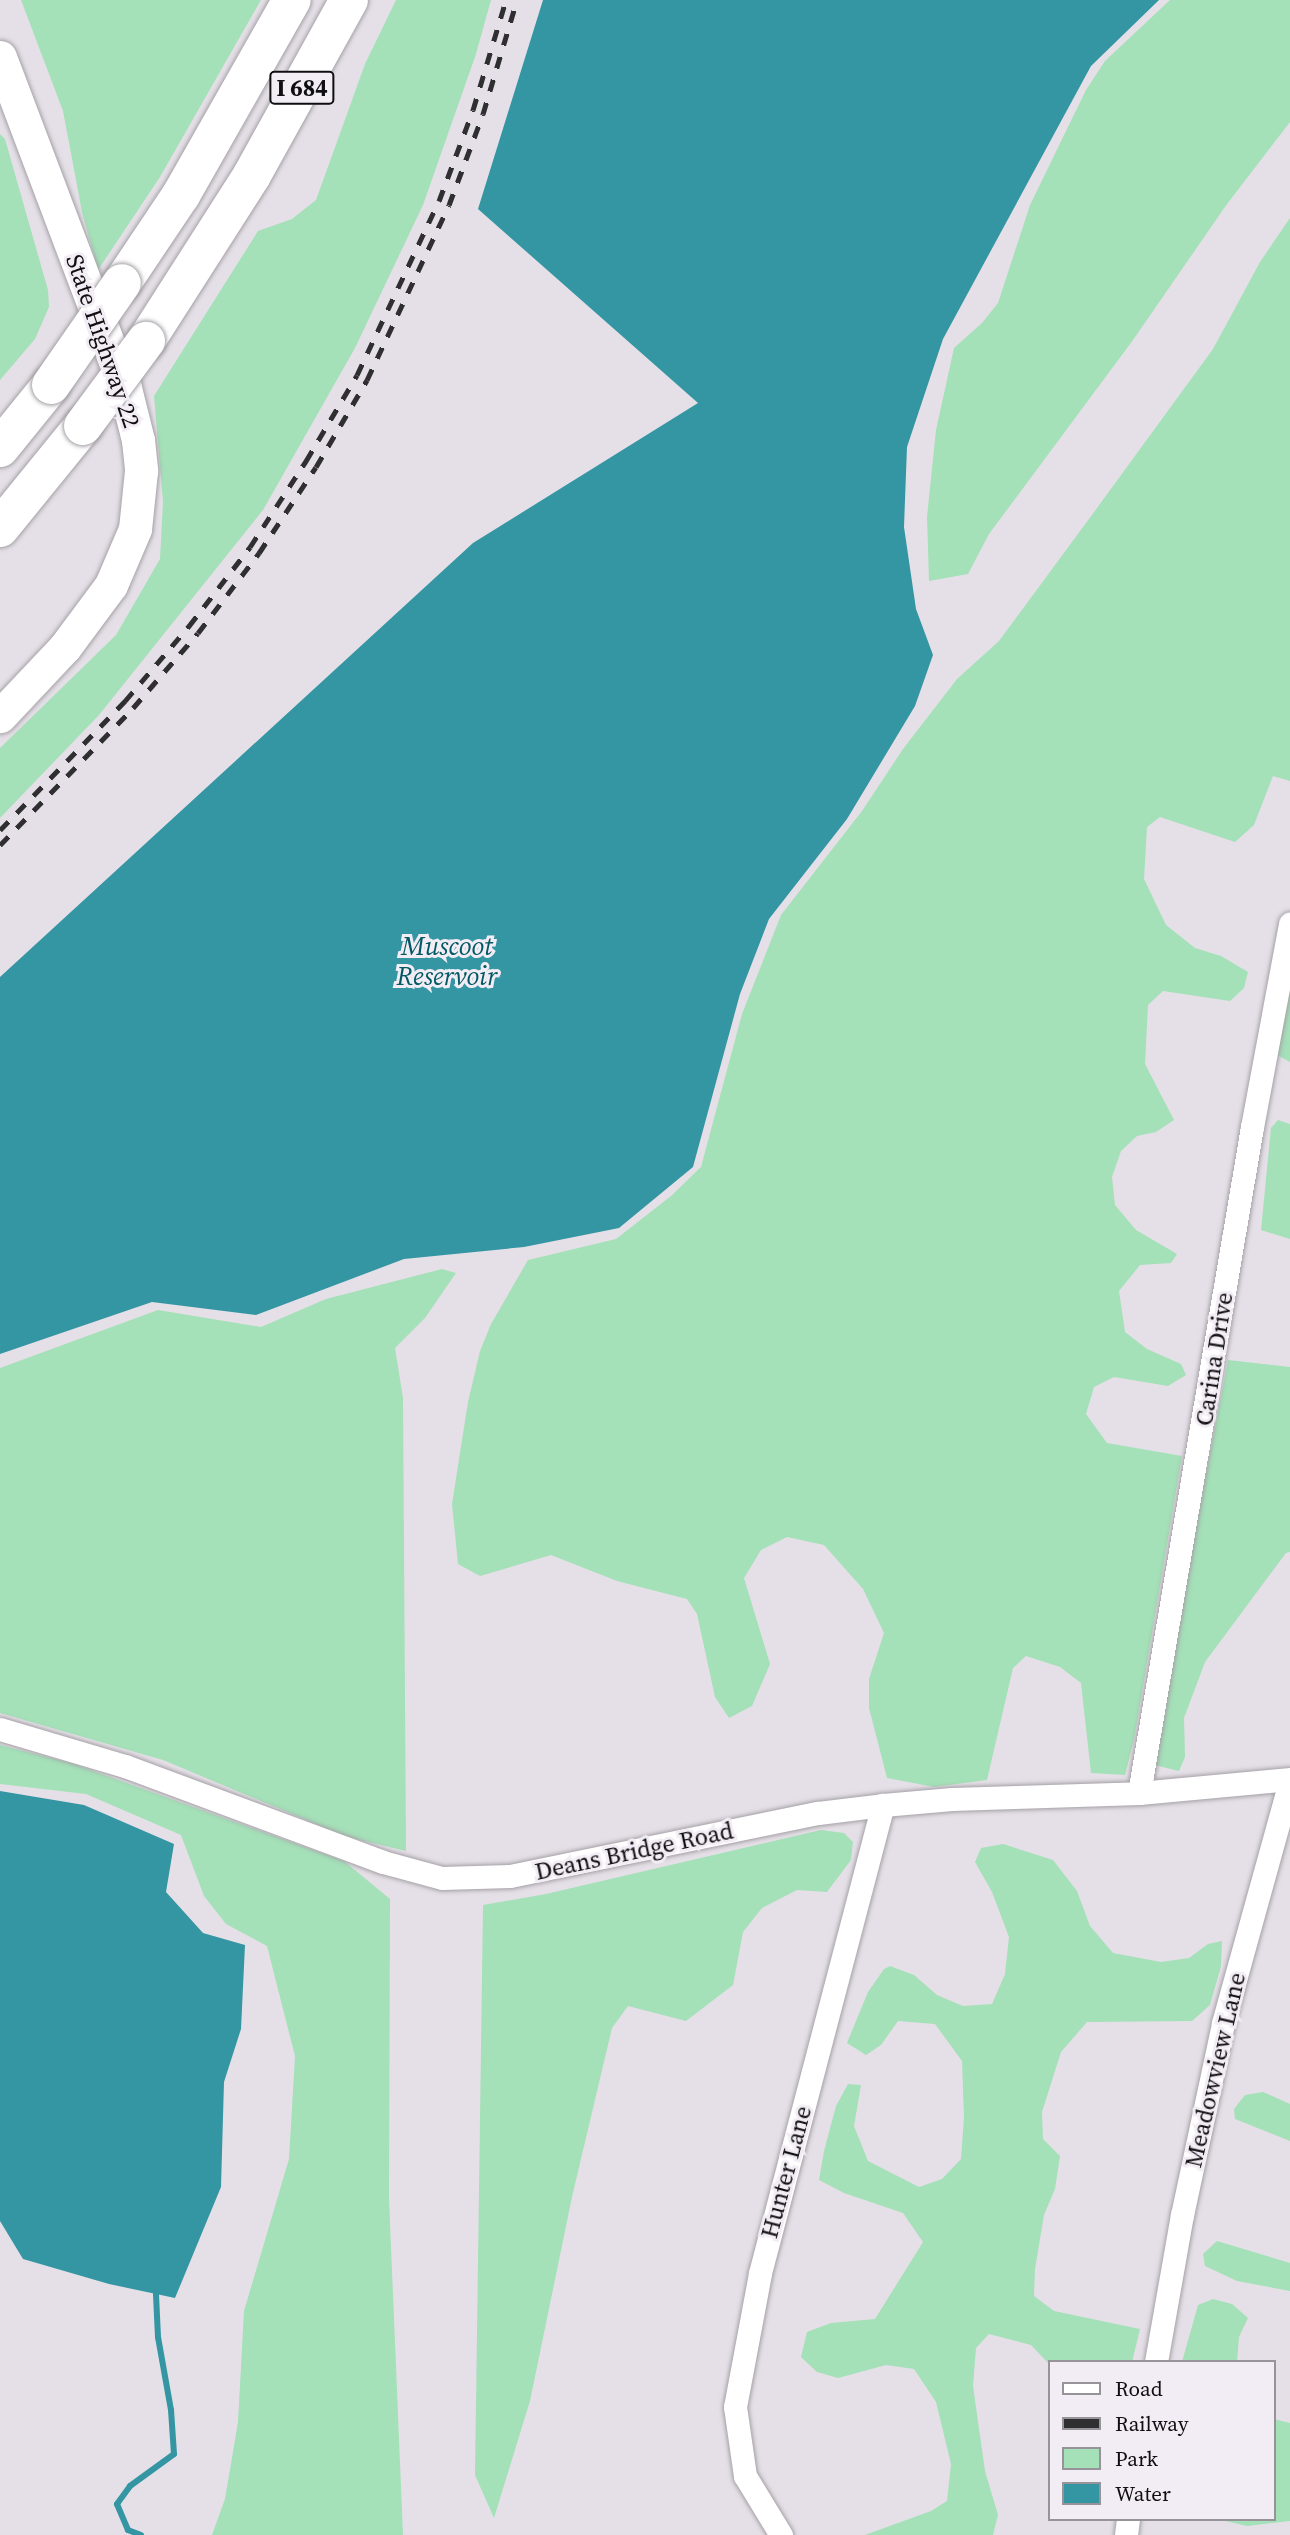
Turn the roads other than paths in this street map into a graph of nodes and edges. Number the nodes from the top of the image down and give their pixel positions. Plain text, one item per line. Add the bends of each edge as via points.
1 (292, 0) edge
2 (349, 0) edge
3 (0, 57) edge
4 (0, 448) edge
5 (0, 528) edge
6 (0, 716) edge
7 (1290, 924) edge
8 (0, 1729) edge
9 (1290, 1780) edge
10 (1139, 1793) junction
11 (883, 1805) junction
12 (1156, 2360) edge
13 (781, 2535) edge

1 - 4 highway, I 684, bridge via 181,195 51,384
2 - 5 highway, I 684, bridge via 252,175 146,341
3 - 6 main road, State Highway 22 via 125,388 141,471 133,536 111,585 65,647
7 - 10 street, Carina Drive
8 - 11 street, Deans Bridge Road via 138,1770 383,1862 442,1878 510,1876 818,1813
9 - 10 street, Deans Bridge Road
9 - 12 street, Meadowview Lane via 1223,2023
10 - 11 street, Deans Bridge Road
11 - 13 street, Hunter Lane via 760,2273 735,2407 745,2476

